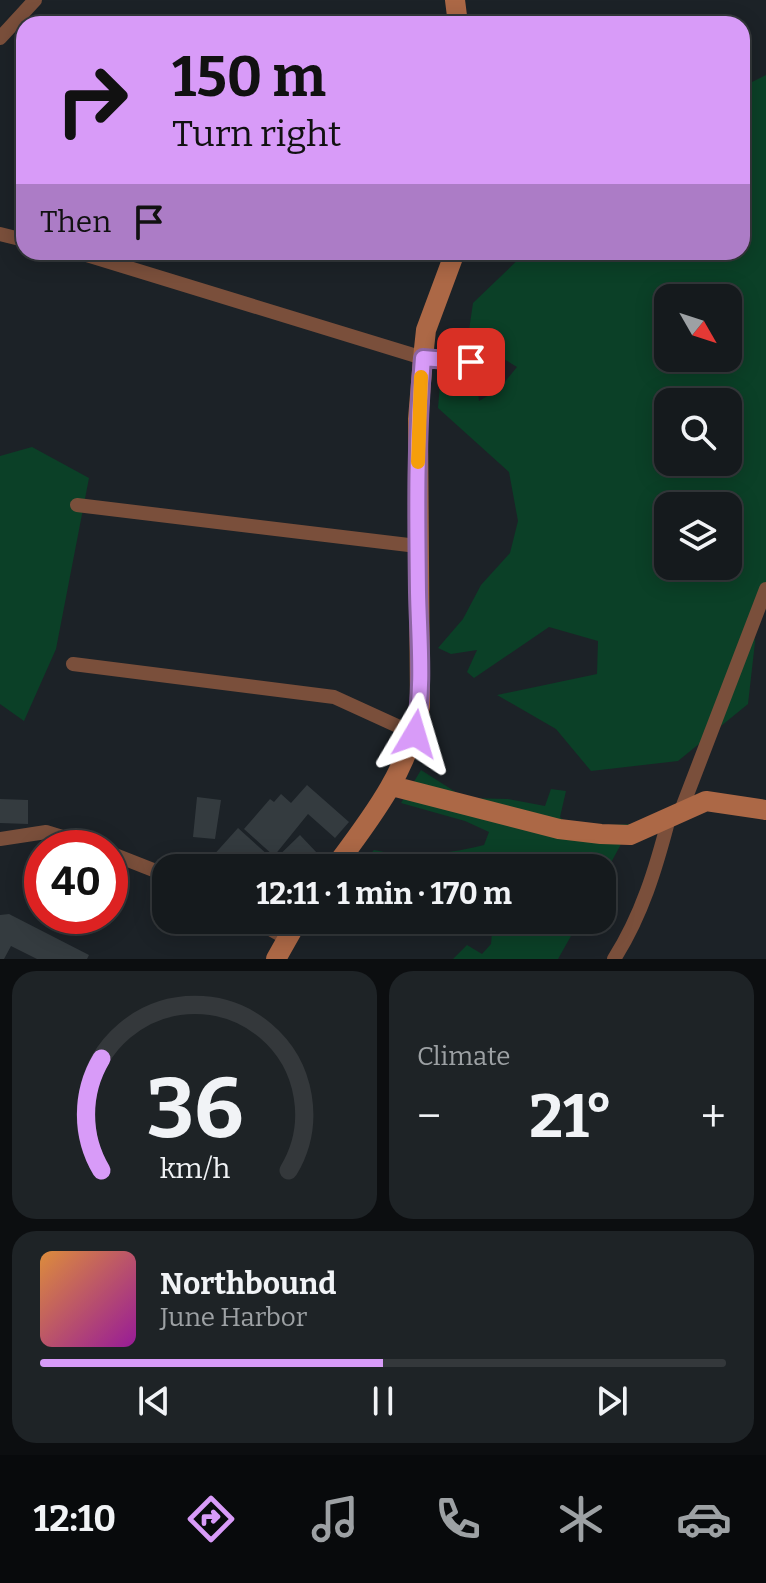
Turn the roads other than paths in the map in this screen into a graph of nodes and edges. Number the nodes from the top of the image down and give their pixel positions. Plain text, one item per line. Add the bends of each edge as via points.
1 (35, 0) edge
2 (20, 16) edge
3 (16, 21) edge
4 (0, 38) edge
5 (103, 260) edge
6 (452, 260) edge
7 (423, 358) junction
8 (471, 362) dead end
9 (77, 505) dead end
10 (417, 546) junction
11 (766, 589) edge
12 (73, 664) dead end
13 (415, 734) junction
14 (392, 786) junction
15 (766, 810) edge
16 (675, 815) junction
17 (24, 835) edge
18 (0, 839) edge
19 (344, 854) edge
20 (128, 860) edge
21 (152, 870) edge
22 (279, 934) edge
23 (289, 934) edge
24 (286, 938) junction
25 (276, 959) edge
26 (614, 959) edge

1 - 2 street
3 - 4 street
5 - 7 street
6 - 7 street via 426,330
7 - 8 street
7 - 10 street
9 - 10 street
10 - 13 street via 420,706
11 - 16 street
12 - 13 street via 334,697
13 - 14 street
14 - 16 street via 559,829 601,834 630,835
14 - 19 street
15 - 16 street via 706,801
16 - 26 street via 633,928
17 - 18 street
20 - 21 street
22 - 24 street
23 - 24 street
24 - 25 street

